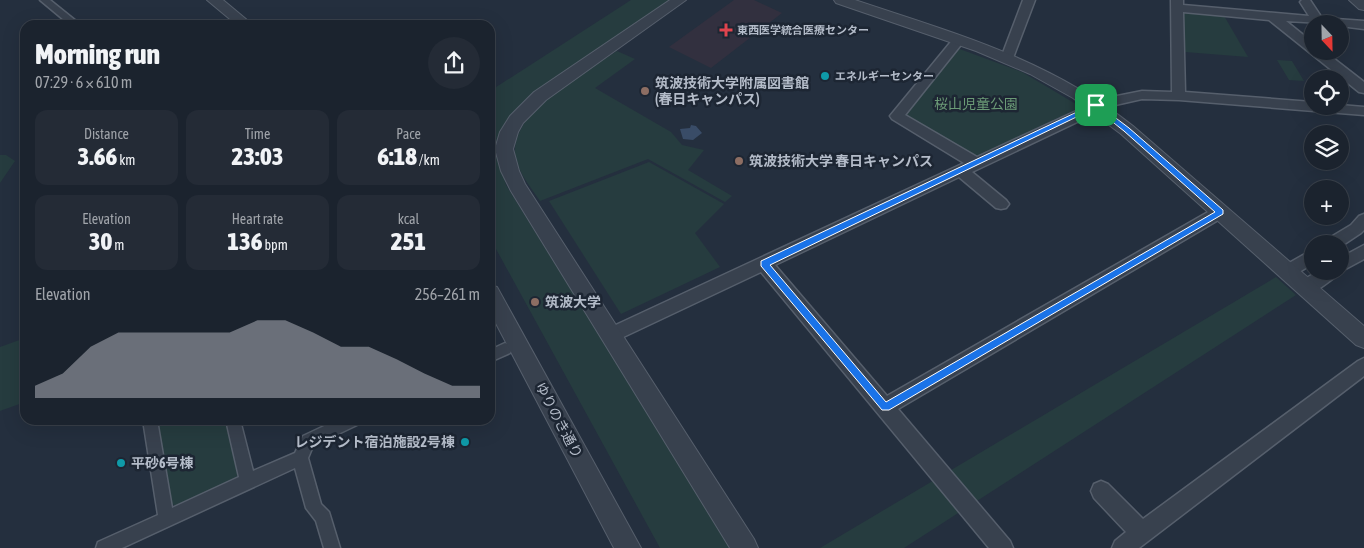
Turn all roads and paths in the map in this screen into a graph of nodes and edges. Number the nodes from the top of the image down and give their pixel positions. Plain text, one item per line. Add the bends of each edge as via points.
1 (44, 0) edge
2 (214, 0) edge
3 (679, 0) edge
4 (841, 0) edge
5 (1029, 0) edge
6 (1356, 0) edge
7 (1306, 2) dead end
8 (1177, 4) edge
9 (1364, 6) edge
10 (1314, 15) edge
11 (1273, 17) junction
12 (70, 20) edge
13 (240, 20) edge
14 (1304, 20) edge
15 (1349, 24) edge
16 (1364, 25) edge
17 (958, 41) junction
18 (1304, 42) edge
19 (1006, 58) junction
20 (1327, 60) edge
21 (1364, 89) edge
22 (1179, 96) junction
23 (1096, 105) junction
24 (1364, 110) edge
25 (975, 163) junction
26 (960, 170) junction
27 (1001, 204) dead end
28 (1220, 212) junction
29 (1363, 222) edge
30 (1346, 235) edge
31 (1364, 250) edge
32 (1349, 260) edge
33 (1304, 261) edge
34 (764, 264) junction
35 (1288, 272) junction
36 (1318, 280) edge
37 (1306, 288) junction
38 (495, 302) edge
39 (611, 335) junction
40 (1364, 339) edge
41 (505, 349) dead end
42 (495, 354) edge
43 (1364, 366) edge
44 (885, 407) junction
45 (151, 425) edge
46 (234, 425) edge
47 (341, 425) edge
48 (300, 458) junction
49 (248, 481) junction
50 (1102, 491) dead end
51 (166, 520) junction
52 (1142, 533) junction
53 (104, 548) edge
54 (332, 548) edge
55 (628, 548) edge
56 (745, 548) edge
57 (1003, 548) edge
58 (1122, 548) edge

1 - 12 street
2 - 13 street
3 - 39 street via 540,96 516,120 504,149 517,186
4 - 17 street
5 - 19 street
6 - 9 street
7 - 10 street
8 - 11 street
8 - 22 street
11 - 14 street
11 - 18 street
15 - 16 street
17 - 19 street
17 - 25 street via 897,116
19 - 23 street
20 - 21 street
22 - 23 street via 1128,97
22 - 24 street
23 - 25 street
23 - 28 street
25 - 26 street
26 - 27 street
26 - 34 street
28 - 35 street
28 - 44 street
29 - 30 street
31 - 32 street
33 - 35 street
34 - 39 street
34 - 44 street
35 - 37 street
36 - 37 street
37 - 40 street
38 - 55 street, ゆりのき通り
39 - 56 street
41 - 42 street
43 - 52 street
44 - 57 street
45 - 51 street
46 - 49 street
47 - 48 street via 308,440
48 - 49 street
48 - 54 street via 314,508 322,517
49 - 51 street
50 - 52 street
51 - 53 street
52 - 58 street

